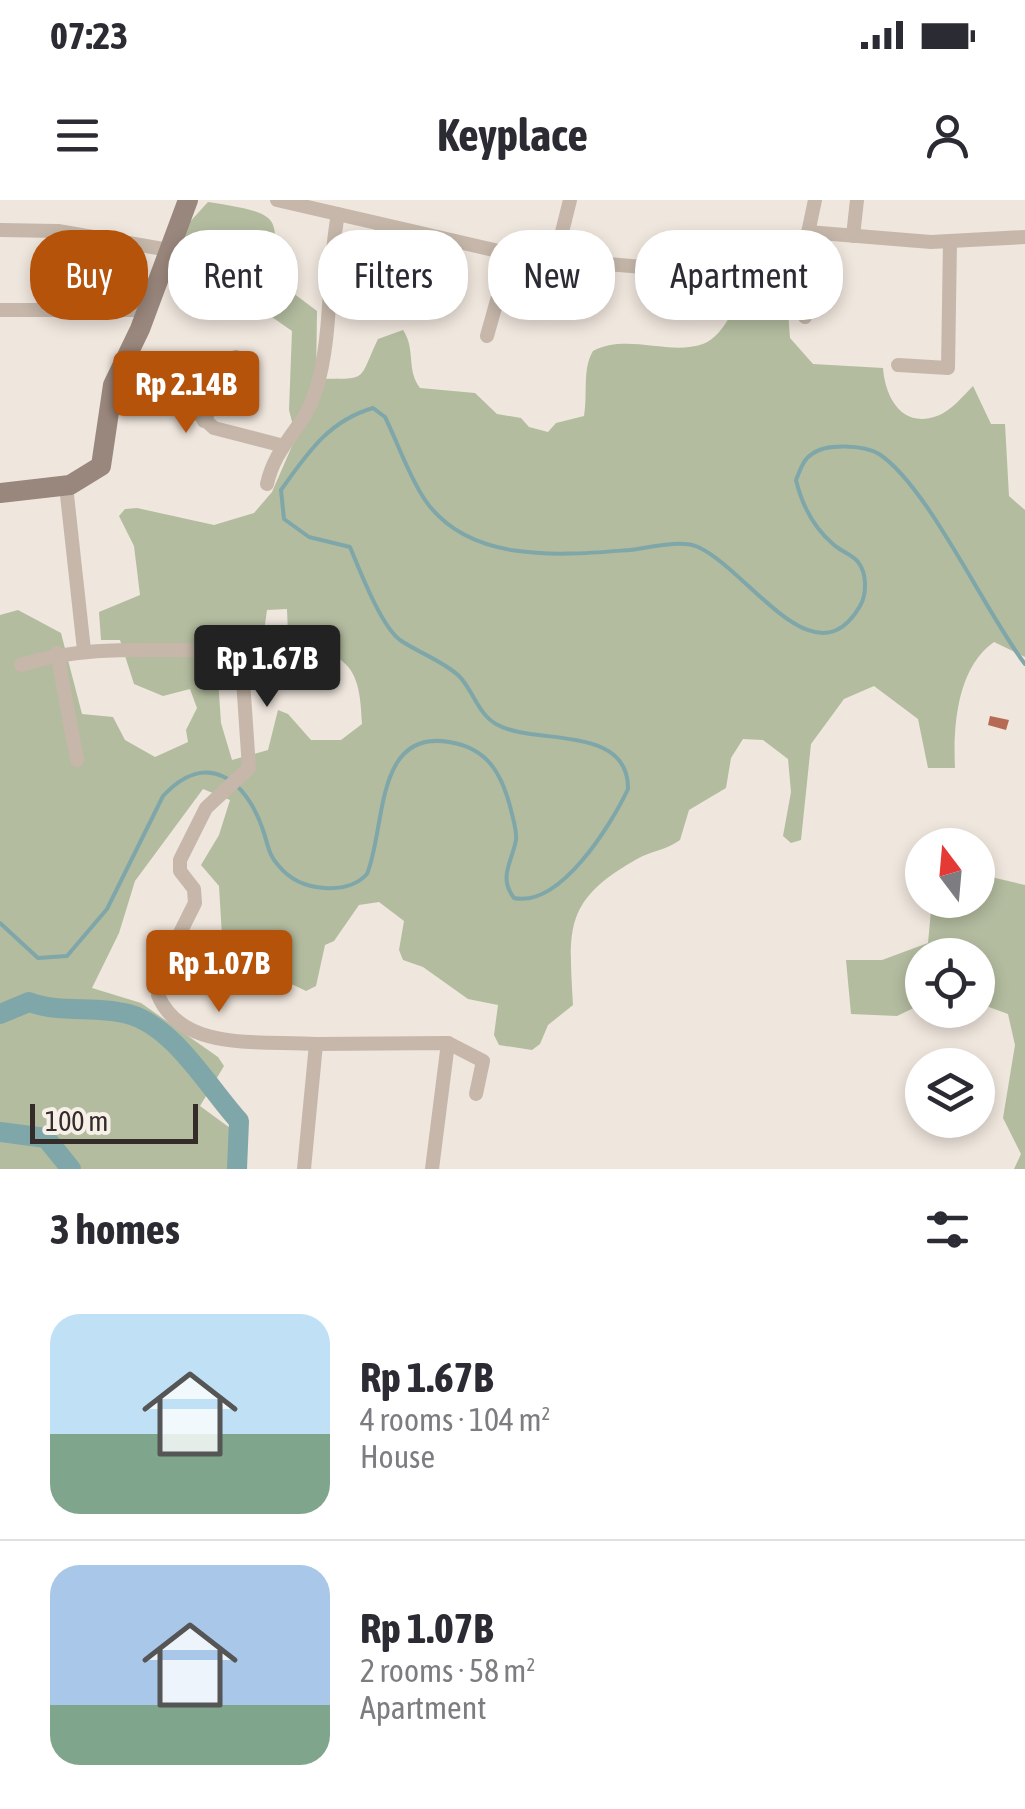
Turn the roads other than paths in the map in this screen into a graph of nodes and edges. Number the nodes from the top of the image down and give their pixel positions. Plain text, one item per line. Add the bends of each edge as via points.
1 (188, 200) edge
2 (277, 200) edge
3 (570, 200) edge
4 (815, 200) edge
5 (857, 200) edge
6 (338, 214) junction
7 (0, 230) edge
8 (177, 230) edge
9 (562, 230) edge
10 (808, 230) edge
11 (843, 235) edge
12 (853, 236) junction
13 (1025, 237) edge
14 (950, 241) junction
15 (488, 249) edge
16 (168, 250) edge
17 (168, 253) edge
18 (0, 310) edge
19 (30, 310) edge
20 (148, 310) edge
21 (144, 320) edge
22 (491, 320) edge
23 (487, 336) dead end
24 (130, 352) junction
25 (236, 358) dead end
26 (898, 365) dead end
27 (204, 421) junction
28 (280, 445) junction
29 (267, 484) dead end
30 (66, 486) junction
31 (0, 493) edge
32 (278, 646) dead end
33 (84, 650) junction
34 (241, 651) junction
35 (57, 654) junction
36 (20, 666) dead end
37 (77, 760) dead end
38 (448, 1043) junction
39 (316, 1044) junction
40 (476, 1094) dead end
41 (304, 1169) edge
42 (432, 1169) edge

1 - 8 main road
2 - 6 street
3 - 9 street
4 - 10 street
5 - 12 street
6 - 15 street
6 - 28 street via 322,370 308,414
7 - 16 street via 58,231
11 - 12 street
12 - 14 street
13 - 14 street
14 - 26 street via 948,368
17 - 20 main road
18 - 19 street
21 - 24 main road
22 - 23 street
24 - 27 street
24 - 30 main road via 114,385 101,466
25 - 27 street
27 - 28 street via 231,435
28 - 29 street
30 - 31 main road
30 - 33 street
32 - 34 street
33 - 34 street
33 - 35 street
34 - 39 street via 250,758 236,784 206,808 180,860 195,903 170,951 158,994 170,1017 200,1036
35 - 36 street
35 - 37 street
38 - 39 street
38 - 40 street via 482,1062
38 - 42 street
39 - 41 street

